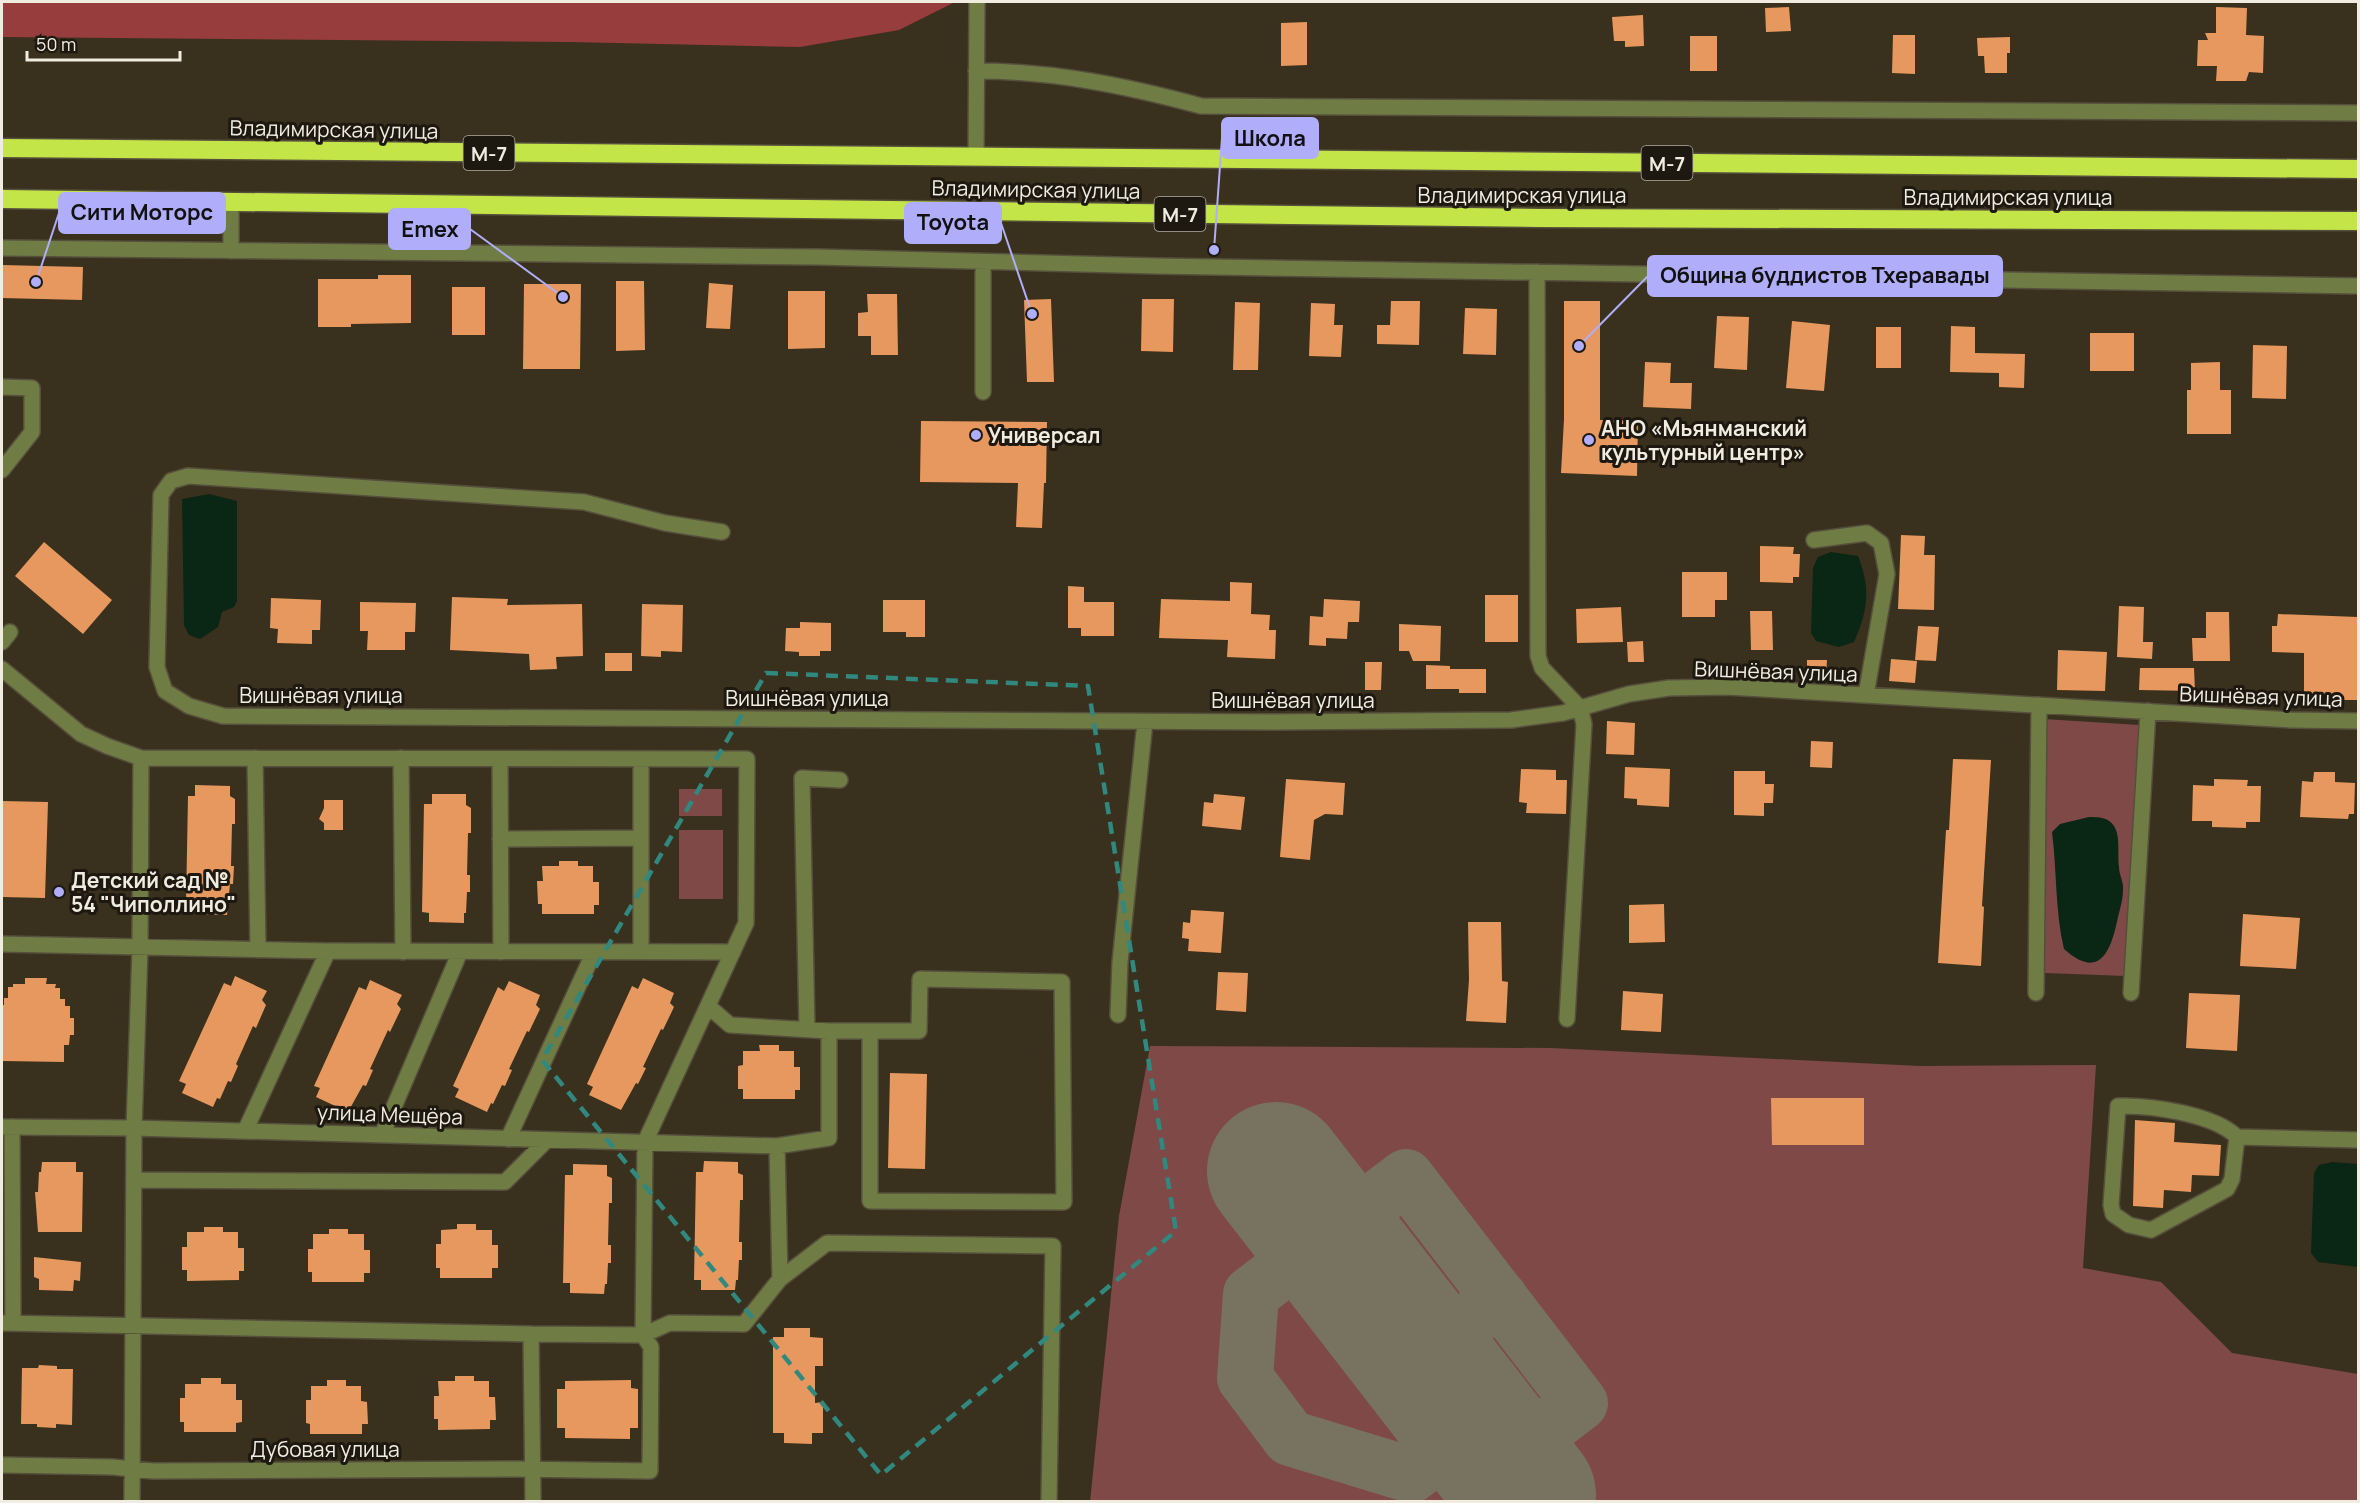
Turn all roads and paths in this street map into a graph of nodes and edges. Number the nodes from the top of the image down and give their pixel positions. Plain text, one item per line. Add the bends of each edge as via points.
1 (977, 2) edge
2 (976, 70) junction
3 (2358, 113) edge
4 (2, 148) edge
5 (976, 157) junction
6 (2358, 169) edge
7 (2, 200) edge
8 (231, 202) junction
9 (2358, 221) edge
10 (2, 248) edge
11 (231, 251) junction
12 (983, 262) junction
13 (1537, 272) junction
14 (2358, 286) edge
15 (2, 387) edge
16 (982, 392) dead end
17 (2, 470) edge
18 (722, 532) dead end
19 (1814, 540) dead end
20 (2, 669) edge
21 (1866, 695) junction
22 (2039, 705) junction
23 (1580, 708) junction
24 (2148, 711) junction
25 (2358, 721) edge
26 (1145, 722) junction
27 (141, 758) junction
28 (255, 758) junction
29 (401, 758) junction
30 (500, 759) junction
31 (641, 759) junction
32 (840, 780) dead end
33 (641, 838) junction
34 (500, 839) junction
35 (2, 944) edge
36 (140, 948) junction
37 (258, 950) junction
38 (328, 951) junction
39 (404, 952) junction
40 (460, 952) junction
41 (501, 952) junction
42 (594, 952) junction
43 (641, 952) junction
44 (733, 952) junction
45 (2036, 993) dead end
46 (2131, 993) dead end
47 (708, 1006) junction
48 (1118, 1015) dead end
49 (1568, 1019) dead end
50 (807, 1030) junction
51 (829, 1031) junction
52 (870, 1031) junction
53 (7, 1127) edge
54 (134, 1128) junction
55 (245, 1131) junction
56 (382, 1135) junction
57 (2237, 1137) junction
58 (508, 1138) junction
59 (547, 1140) junction
60 (2358, 1140) edge
61 (645, 1142) junction
62 (777, 1146) junction
63 (134, 1180) junction
64 (780, 1279) junction
65 (7, 1323) edge
66 (133, 1326) junction
67 (531, 1334) junction
68 (643, 1335) junction
69 (2, 1466) edge
70 (533, 1469) junction
71 (134, 1470) junction
72 (132, 1502) edge
73 (533, 1502) edge
74 (1049, 1502) edge

1 - 2 street
2 - 3 street via 1070,77 1201,106
2 - 5 street
4 - 5 highway, Владимирская улица / М-7
5 - 6 highway, Владимирская улица / М-7
7 - 8 highway, Владимирская улица / М-7
8 - 9 highway, Владимирская улица / М-7 via 1540,218
8 - 11 street
10 - 11 street
11 - 12 street
12 - 13 street
12 - 16 street
13 - 14 street
13 - 23 street via 1538,656 1542,668
15 - 17 street via 32,387 32,432
18 - 26 street, Вишнёвая улица via 664,523 584,502 188,476 171,481 161,495 157,667 165,691 189,706 223,716
19 - 21 street via 1867,533 1881,543 1887,574
20 - 27 street via 81,734
21 - 22 street, Вишнёвая улица
21 - 23 street, Вишнёвая улица via 1727,687 1669,688
22 - 24 street, Вишнёвая улица
22 - 45 street
23 - 26 street, Вишнёвая улица via 1511,720
23 - 49 street via 1584,724
24 - 25 street, Вишнёвая улица
24 - 46 street
26 - 48 street
27 - 28 street
27 - 36 street
28 - 29 street
28 - 37 street
29 - 30 street
29 - 39 street
30 - 31 street
30 - 34 street
31 - 33 street
31 - 44 street via 747,759 746,923
32 - 50 street via 802,778
33 - 34 street
33 - 43 street
34 - 41 street
35 - 36 street
36 - 37 street
36 - 54 street
37 - 38 street
38 - 39 street
38 - 55 street
39 - 40 street
40 - 41 street
40 - 56 street
41 - 42 street
42 - 43 street
42 - 58 street
43 - 44 street
44 - 47 street
47 - 50 street via 730,1026
47 - 61 street
50 - 51 street
51 - 52 street
51 - 62 street, улица Мещёра via 829,1138
52 - 52 street via 919,1031 920,979 1062,982 1064,1202 870,1201
53 - 54 street, улица Мещёра
53 - 65 street
54 - 55 street, улица Мещёра
54 - 63 street
55 - 56 street, улица Мещёра
56 - 58 street, улица Мещёра
57 - 57 street via 2228,1129 2173,1110 2118,1106 2112,1214 2129,1226 2151,1230 2227,1189 2232,1179
57 - 60 street
58 - 59 street, улица Мещёра
59 - 61 street, улица Мещёра
59 - 63 street via 505,1182
61 - 62 street, улица Мещёра
61 - 68 street
62 - 64 street
63 - 66 street
64 - 68 street via 744,1324 669,1323
64 - 74 street via 827,1243 1053,1246
65 - 66 street
66 - 67 street
66 - 71 street
67 - 68 street
67 - 70 street
68 - 70 street, Дубовая улица via 651,1347 650,1471
69 - 71 street, Дубовая улица
70 - 71 street, Дубовая улица
70 - 73 street
71 - 72 street

